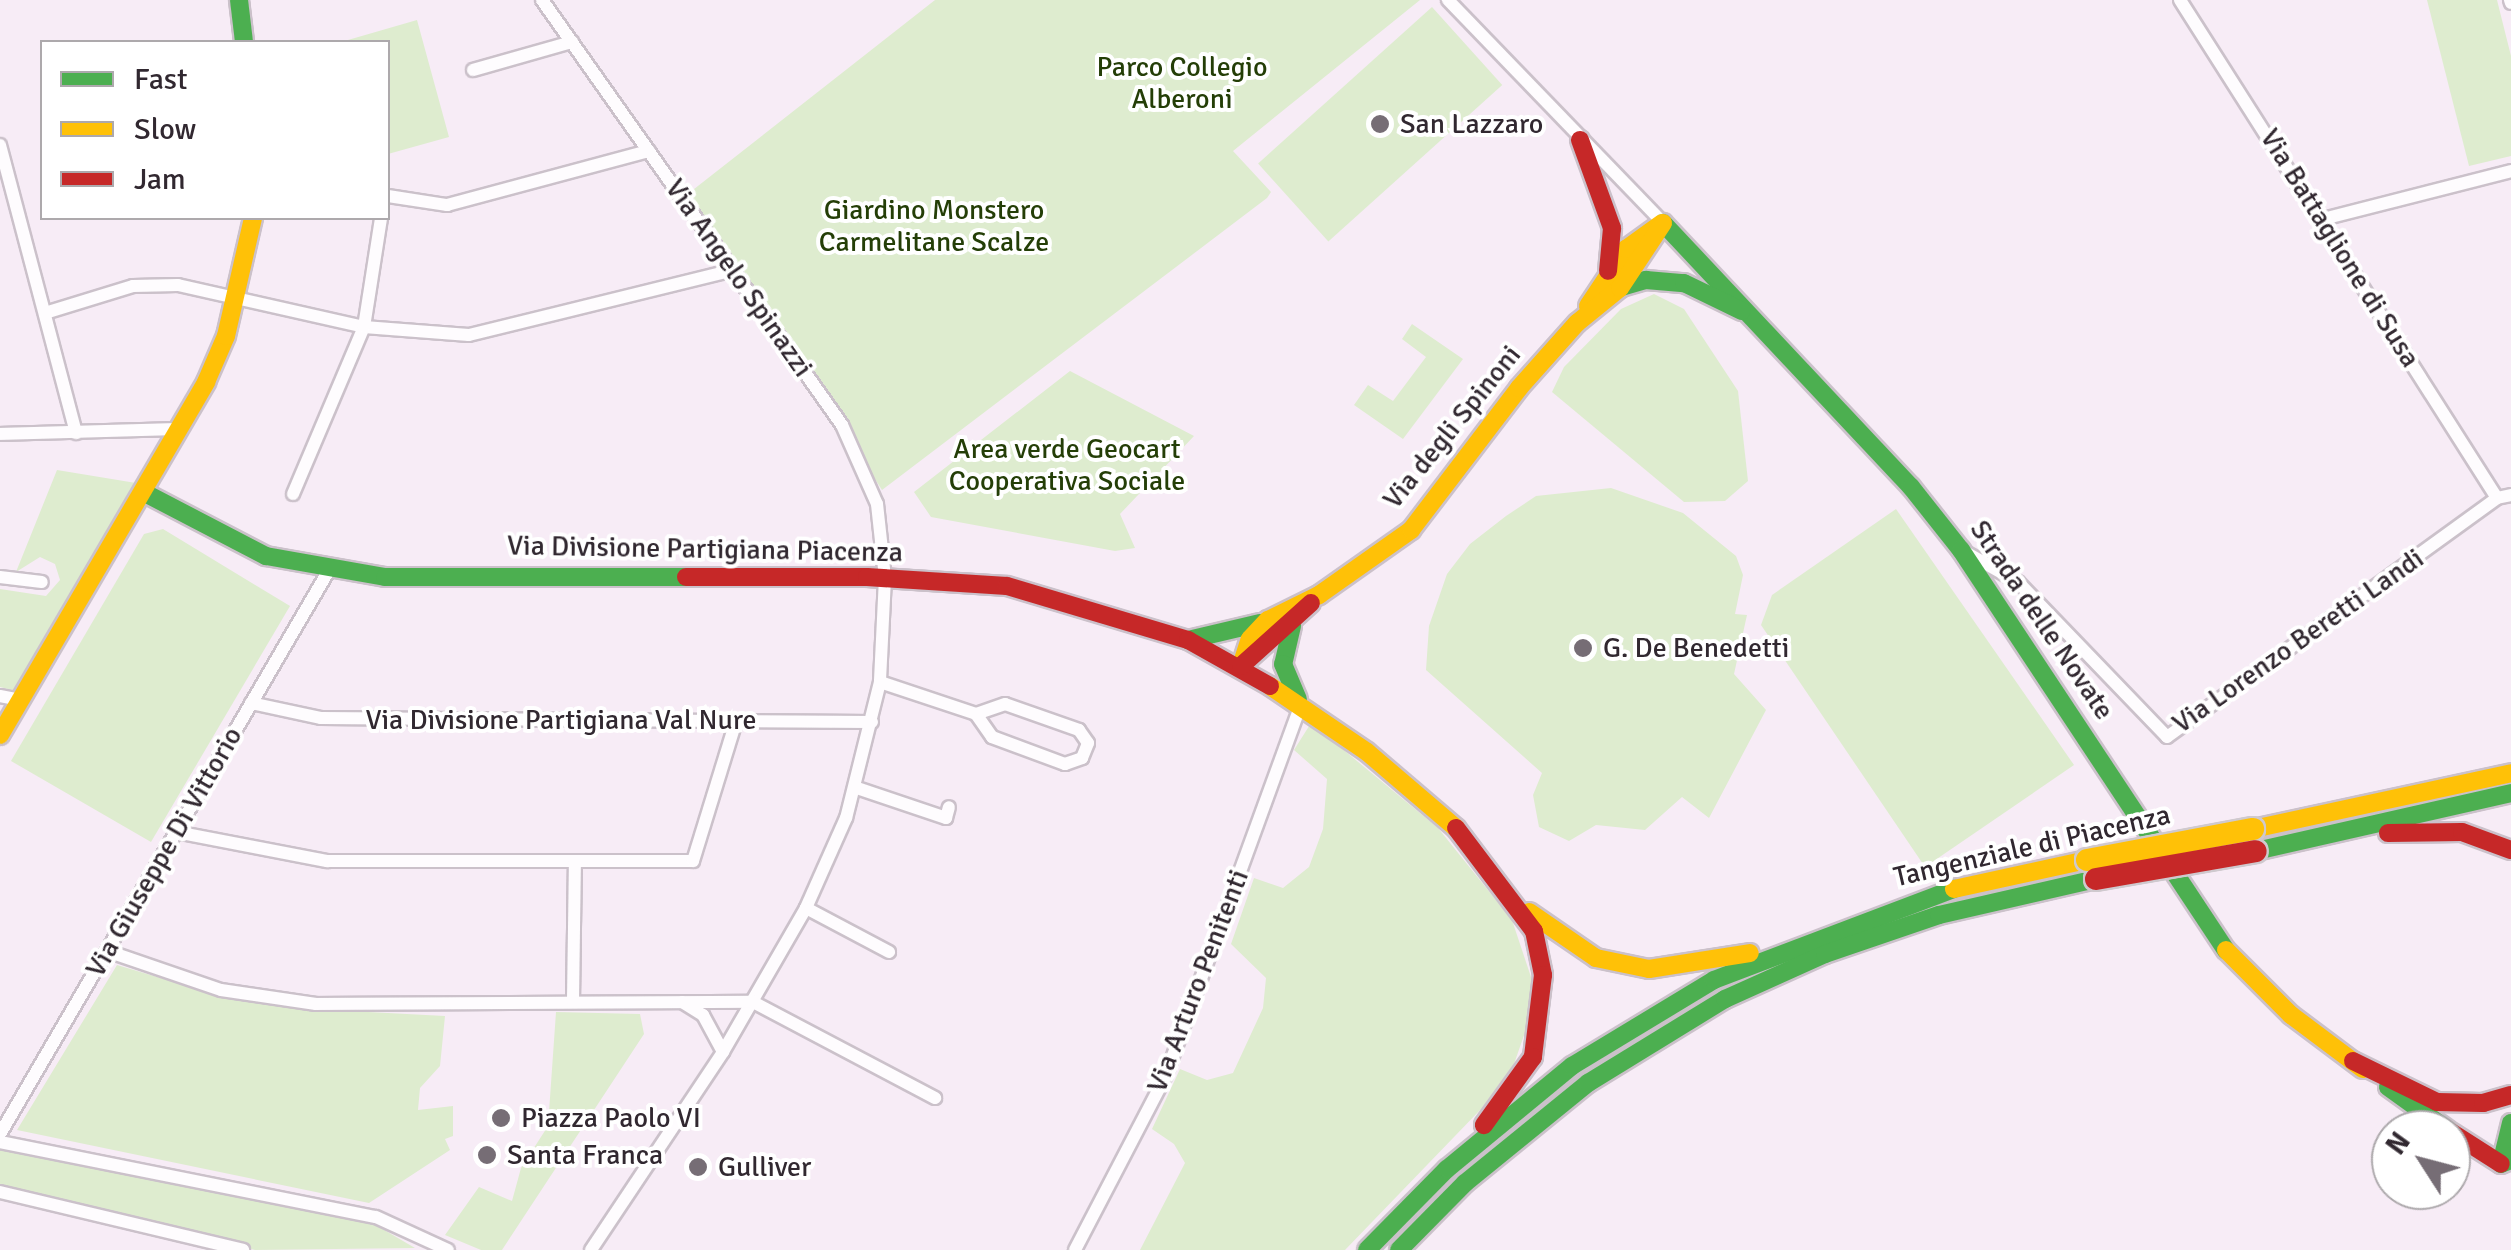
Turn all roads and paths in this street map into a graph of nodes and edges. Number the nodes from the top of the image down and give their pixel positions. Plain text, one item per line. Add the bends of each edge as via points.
1 (542, 0) edge
2 (1448, 0) edge
3 (2180, 0) edge
4 (244, 1) edge
5 (244, 40) edge
6 (572, 42) junction
7 (473, 70) dead end
8 (1580, 140) junction
9 (0, 145) edge
10 (650, 151) junction
11 (2511, 171) edge
12 (390, 196) edge
13 (2322, 218) junction
14 (253, 220) edge
15 (381, 220) edge
16 (1663, 223) junction
17 (733, 270) junction
18 (1614, 279) junction
19 (236, 296) junction
20 (45, 313) junction
21 (1752, 315) junction
22 (364, 327) junction
23 (180, 430) junction
24 (76, 433) junction
25 (0, 434) edge
26 (143, 492) junction
27 (293, 494) dead end
28 (2504, 496) edge
29 (1961, 550) junction
30 (329, 570) junction
31 (0, 576) edge
32 (885, 578) junction
33 (42, 582) dead end
34 (1318, 595) junction
35 (1268, 620) junction
36 (1295, 621) junction
37 (1188, 640) junction
38 (1241, 666) junction
39 (880, 682) junction
40 (10, 698) edge
41 (251, 704) junction
42 (1301, 704) junction
43 (976, 714) junction
44 (736, 721) junction
45 (872, 722) junction
46 (0, 735) edge
47 (2511, 773) edge
48 (857, 788) junction
49 (2511, 793) edge
50 (949, 807) dead end
51 (176, 832) junction
52 (2254, 840) junction
53 (2511, 850) edge
54 (575, 863) junction
55 (2092, 869) junction
56 (1516, 900) junction
57 (806, 908) junction
58 (1815, 936) junction
59 (107, 951) junction
60 (888, 952) dead end
61 (574, 1000) junction
62 (680, 1001) junction
63 (753, 1002) junction
64 (724, 1052) junction
65 (2353, 1061) junction
66 (2511, 1096) edge
67 (936, 1098) dead end
68 (2421, 1110) edge
69 (2511, 1122) edge
70 (0, 1134) edge
71 (0, 1142) edge
72 (2471, 1143) edge
73 (2508, 1164) edge
74 (1447, 1169) junction
75 (0, 1192) edge
76 (183, 1234) junction
77 (425, 1245) edge
78 (174, 1250) edge
79 (243, 1250) edge
80 (448, 1250) edge
81 (590, 1250) edge
82 (1076, 1250) edge
83 (1367, 1250) edge
84 (1399, 1250) edge

1 - 6 street, Via Angelo Spinazzi
2 - 8 street, Strada delle Novate
3 - 13 street, Via Battaglione di Susa
4 - 5 main road
6 - 7 street
6 - 10 street, Via Angelo Spinazzi
8 - 16 street, Strada delle Novate
8 - 18 main road via 1612,228
9 - 20 street
10 - 12 street via 447,205
10 - 17 street, Via Angelo Spinazzi
11 - 13 street
13 - 28 street, Via Battaglione di Susa
14 - 19 main road
15 - 22 street
16 - 18 main road, Via degli Spinoni
16 - 21 main road, Strada delle Novate
17 - 22 street via 470,335
17 - 32 street, Via Angelo Spinazzi via 842,425 877,504
18 - 21 main road via 1684,284
18 - 34 main road, Via degli Spinoni via 1411,530
19 - 20 street via 178,285 133,286
19 - 22 street
19 - 23 main road via 218,357
20 - 24 street
21 - 29 main road, Strada delle Novate
22 - 27 street
23 - 24 street
23 - 26 main road
24 - 25 street
26 - 30 main road, Via Divisione Partigiana Piacenza via 266,556
26 - 40 main road
28 - 29 street, Via Lorenzo Beretti Landi via 2167,737 2018,582
29 - 65 main road, Strada delle Novate via 2225,948 2292,1015
30 - 32 main road, Via Divisione Partigiana Piacenza via 386,577
30 - 41 street, Via Giuseppe Di Vittorio
31 - 33 street
32 - 37 main road, Via Divisione Partigiana Piacenza via 1007,586
32 - 39 street, Via Angelo Spinazzi
34 - 35 main road, Via degli Spinoni
34 - 36 main road, Via degli Spinoni
35 - 37 main road, Via degli Spinoni
35 - 38 main road via 1250,639
36 - 38 main road, Via degli Spinoni
36 - 42 main road via 1283,664
37 - 38 main road, Via Divisione Partigiana Piacenza
38 - 42 main road, Via Divisione Partigiana Piacenza
39 - 43 street
39 - 45 street, Via Angelo Spinazzi
40 - 46 main road
41 - 44 street, Via Divisione Partigiana Val Nure via 321,718
41 - 51 street, Via Giuseppe Di Vittorio
42 - 56 main road, Via Divisione Partigiana Piacenza via 1456,828
42 - 82 street, Via Arturo Penitenti via 1166,1075
43 - 43 street via 992,737 1065,764 1082,758 1088,742 1079,730 1005,704
44 - 45 street, Via Divisione Partigiana Val Nure
44 - 54 street via 693,861
45 - 48 street, Via Angelo Spinazzi
47 - 52 main road, Tangenziale di Piacenza
48 - 50 street via 946,818
48 - 57 street, Via Angelo Spinazzi
49 - 52 main road, Tangenziale di Piacenza
51 - 54 street via 328,861
51 - 59 street, Via Giuseppe Di Vittorio
52 - 53 main road via 2412,830 2462,832
52 - 55 main road, Tangenziale di Piacenza, bridge
54 - 61 street
55 - 58 main road, Tangenziale di Piacenza via 1931,894
55 - 84 main road, Tangenziale di Piacenza via 1824,954 1726,999 1588,1082 1465,1183
56 - 58 main road via 1558,937 1596,958 1649,969
56 - 74 main road via 1534,931 1544,975 1532,1057
57 - 60 street
57 - 63 street, Via Angelo Spinazzi
58 - 74 main road, Tangenziale di Piacenza via 1643,1020 1572,1066
59 - 61 street via 221,990 316,1004
59 - 70 street, Via Giuseppe Di Vittorio
61 - 62 street
62 - 63 street
62 - 64 street via 703,1014
63 - 64 street, Via Angelo Spinazzi
63 - 67 street
64 - 81 street, Via Angelo Spinazzi
65 - 66 main road via 2438,1102
65 - 68 main road, Strada delle Novate
69 - 73 main road
71 - 77 street via 376,1217
72 - 73 main road, Strada delle Novate
74 - 83 main road, Tangenziale di Piacenza
75 - 76 street
76 - 78 street
76 - 79 street
77 - 80 street

